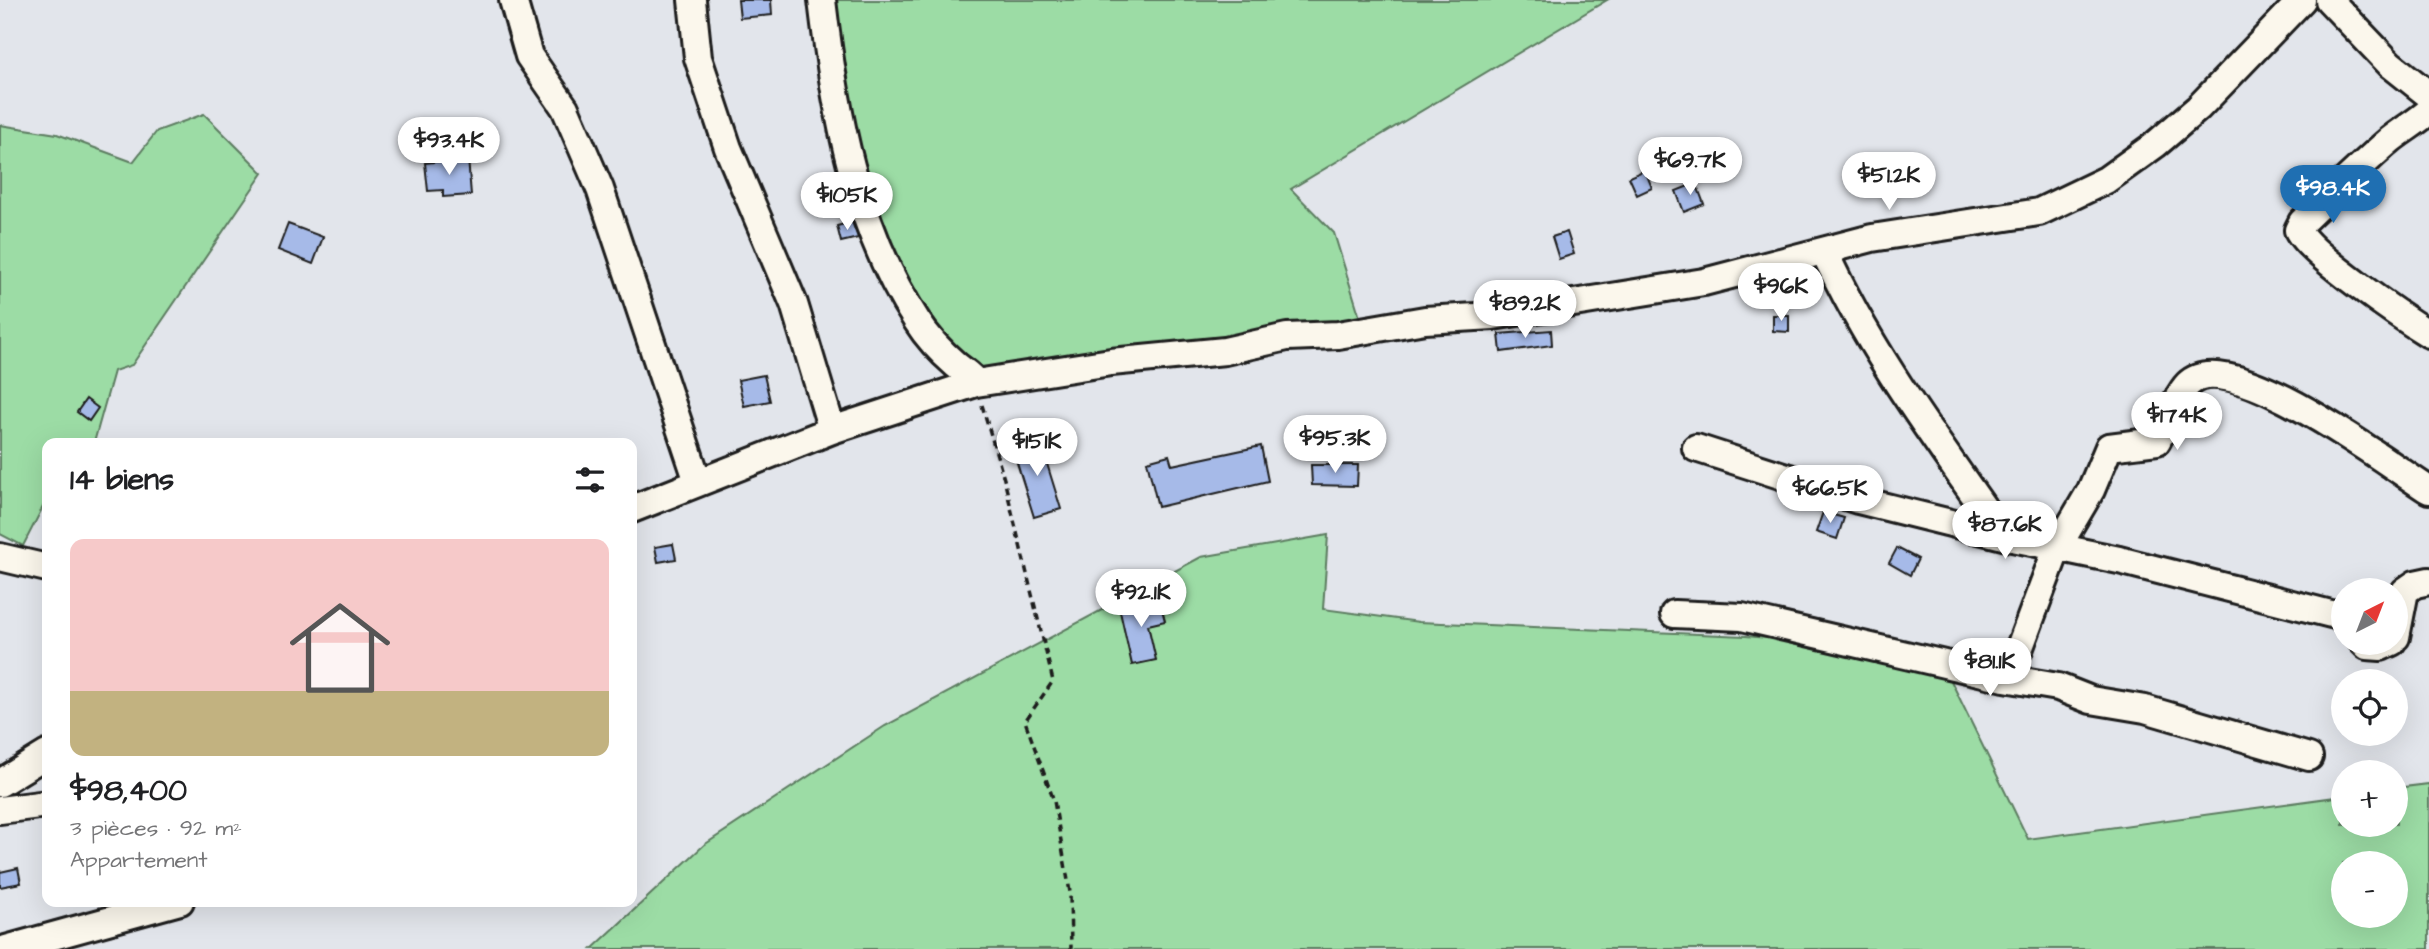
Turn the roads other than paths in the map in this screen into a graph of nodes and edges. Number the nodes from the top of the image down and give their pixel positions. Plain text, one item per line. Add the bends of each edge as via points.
1 (513, 0) edge
2 (692, 0) edge
3 (822, 0) edge
4 (2302, 0) edge
5 (2329, 0) edge
6 (2429, 95) edge
7 (2429, 111) edge
8 (1824, 251) junction
9 (2429, 334) edge
10 (976, 383) junction
11 (832, 430) junction
12 (1696, 447) dead end
13 (698, 482) junction
14 (2429, 490) edge
15 (637, 507) edge
16 (2003, 536) junction
17 (2057, 548) junction
18 (0, 557) edge
19 (42, 567) edge
20 (2429, 581) edge
21 (2408, 589) edge
22 (2331, 613) edge
23 (1674, 614) dead end
24 (2005, 678) junction
25 (42, 757) edge
26 (2309, 757) dead end
27 (0, 783) edge
28 (42, 805) edge
29 (0, 810) edge
30 (158, 907) edge
31 (6, 949) edge

1 - 13 street via 529,56 565,108 600,189
2 - 11 street via 702,71 728,148 794,304
3 - 10 street via 838,113 874,242 919,324
4 - 8 street via 2198,108 2106,180 2039,212 1872,238
5 - 6 street via 2390,64
7 - 9 street via 2393,137 2298,230 2330,262
8 - 10 street via 1703,282 1493,316 1287,337 1225,351 1111,362
8 - 16 street via 1877,351
10 - 11 street
11 - 13 street
12 - 16 street via 1858,500
13 - 15 street
14 - 17 street via 2273,392 2230,379 2200,377 2187,384 2157,440 2109,447 2091,490
16 - 17 street
17 - 22 street
17 - 24 street
18 - 19 street
20 - 21 street
23 - 24 street via 1742,617
24 - 26 street via 2145,709
25 - 27 street
28 - 29 street
30 - 31 street

